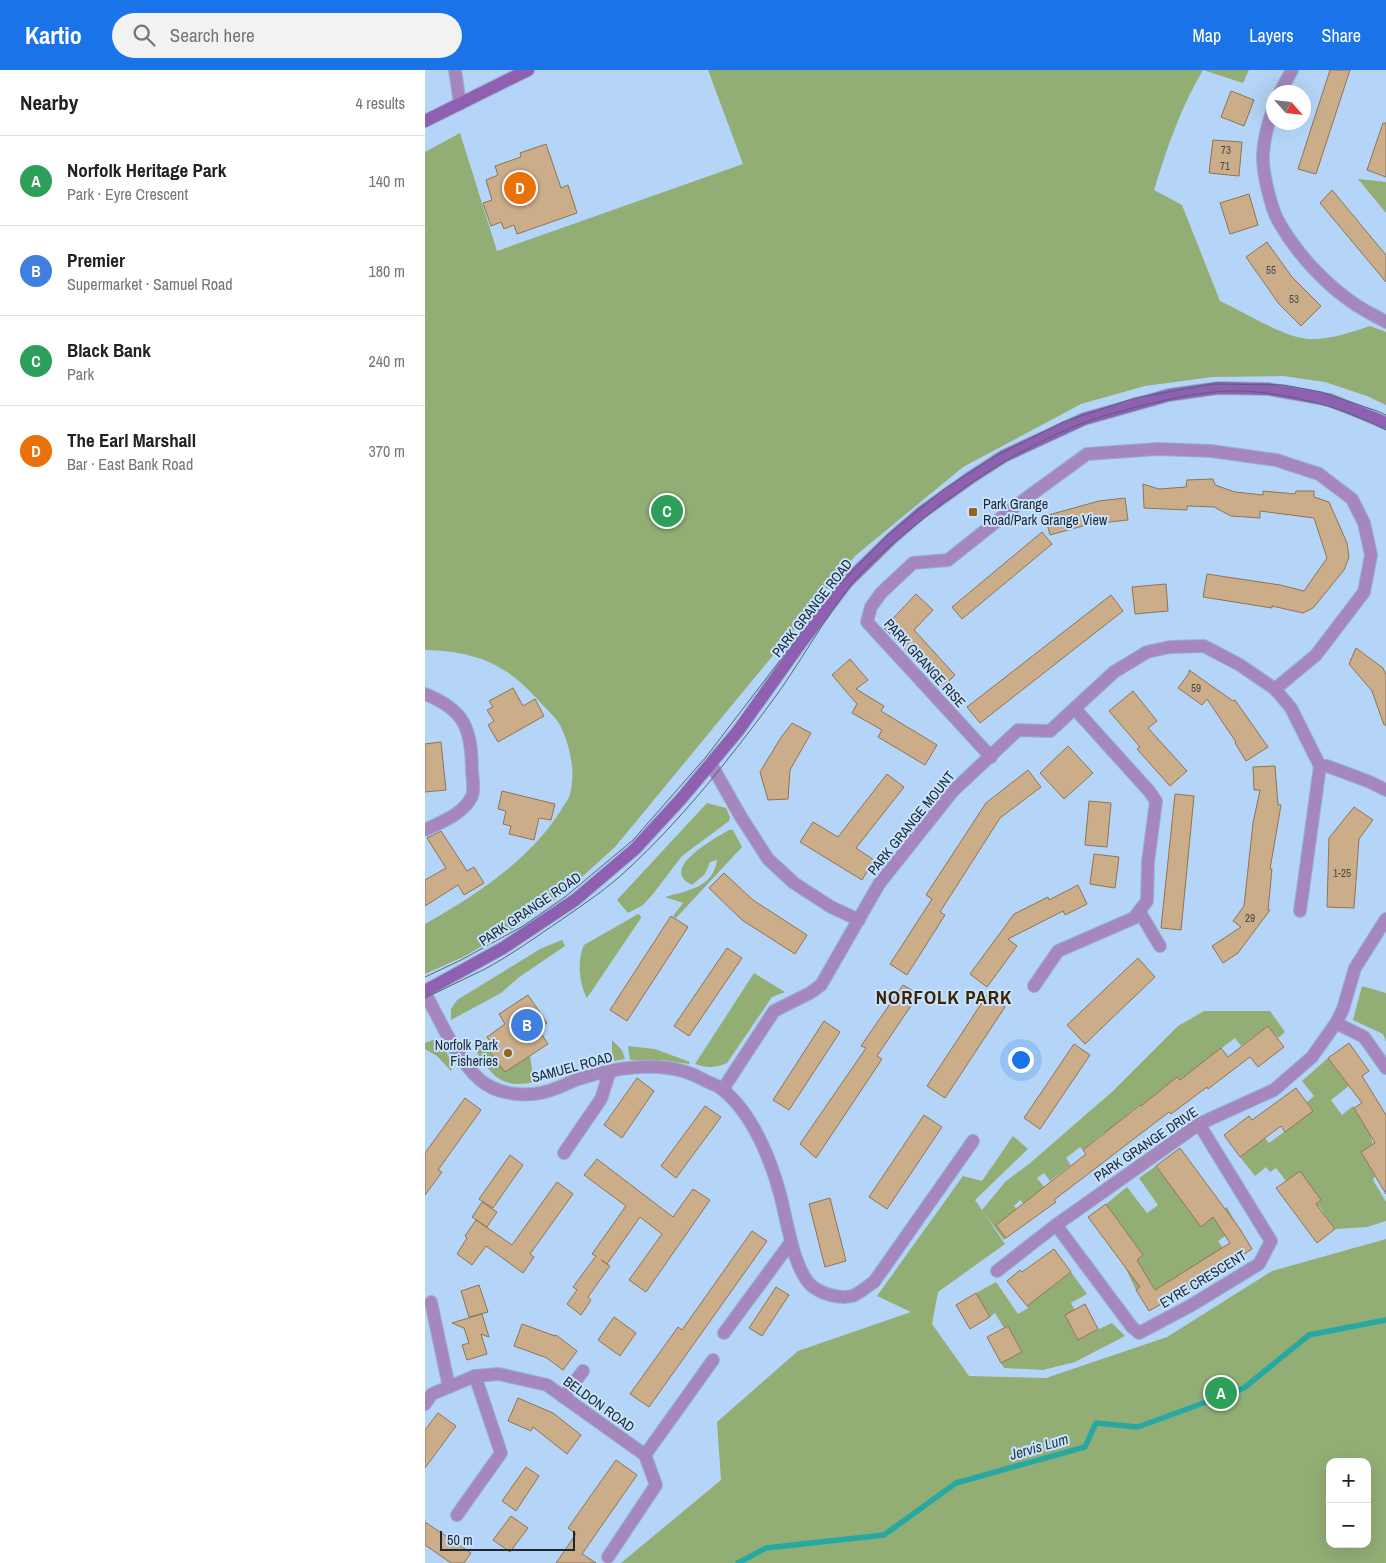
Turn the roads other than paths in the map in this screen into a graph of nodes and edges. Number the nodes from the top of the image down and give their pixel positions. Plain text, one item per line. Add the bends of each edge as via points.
1 (455, 70) edge
2 (528, 70) edge
3 (1292, 70) edge
4 (1284, 85) edge
5 (460, 104) junction
6 (425, 121) edge
7 (1267, 130) edge
8 (1386, 322) edge
9 (1386, 423) edge
10 (1275, 689) junction
11 (425, 694) edge
12 (1075, 709) junction
13 (991, 757) junction
14 (711, 764) junction
15 (1320, 766) junction
16 (1386, 790) edge
17 (425, 830) edge
18 (1139, 911) junction
19 (1300, 911) dead end
20 (1386, 919) edge
21 (859, 920) junction
22 (1160, 946) dead end
23 (1034, 986) dead end
24 (425, 992) edge
25 (1336, 1023) junction
26 (1386, 1068) edge
27 (610, 1071) junction
28 (723, 1089) junction
29 (1199, 1124) junction
30 (973, 1141) dead end
31 (563, 1153) dead end
32 (1056, 1225) junction
33 (791, 1242) junction
34 (997, 1271) dead end
35 (431, 1302) dead end
36 (724, 1333) dead end
37 (713, 1360) dead end
38 (583, 1370) dead end
39 (475, 1376) junction
40 (449, 1387) junction
41 (563, 1397) junction
42 (425, 1404) edge
43 (645, 1455) junction
44 (457, 1515) dead end
45 (608, 1557) dead end

1 - 5 street
2 - 5 street
3 - 4 street
5 - 6 street
7 - 8 street via 1263,154 1265,179 1279,223 1300,253 1327,282 1355,305
9 - 14 street, PARK GRANGE ROAD via 1330,400 1268,390 1218,388 1169,395 1084,418 1004,456 921,513 847,582
10 - 12 street, PARK GRANGE MOUNT via 1241,665 1204,646 1170,647 1147,652 1114,672
10 - 13 street, PARK GRANGE RISE via 1316,655 1364,592 1371,555 1364,523 1352,499 1319,474 1276,460 1211,451 1158,449 1087,454 948,560 913,563 881,592 871,607 867,622
10 - 15 street, PARK GRANGE MOUNT via 1291,708
11 - 17 street via 447,706 467,727 474,787 464,806 445,821
12 - 13 street, PARK GRANGE MOUNT via 1050,731 1019,730
12 - 18 street via 1156,801 1147,900
13 - 21 street, PARK GRANGE MOUNT via 953,791 879,884
14 - 21 street via 767,859 823,902
14 - 24 street, PARK GRANGE ROAD via 635,849 575,900 503,948
15 - 16 street
15 - 19 street
18 - 22 street
18 - 23 street via 1134,918 1058,951
20 - 25 street, PARK GRANGE DRIVE via 1355,968
21 - 28 street, PARK GRANGE MOUNT via 821,985 774,1011
24 - 27 street, SAMUEL ROAD via 461,1059 489,1086 528,1095
25 - 26 street via 1364,1037
25 - 29 street, PARK GRANGE DRIVE via 1312,1057 1273,1090
27 - 28 street, SAMUEL ROAD via 641,1067 670,1069 686,1072
27 - 31 street via 601,1099
28 - 33 street, SAMUEL ROAD via 742,1110 766,1151 781,1196
29 - 32 street, PARK GRANGE DRIVE
29 - 32 street, EYRE CRESCENT via 1271,1241 1259,1264 1191,1306 1139,1333
30 - 33 street, SAMUEL ROAD via 886,1268 874,1282 852,1296 832,1296 812,1286 801,1270
32 - 34 street, PARK GRANGE DRIVE
33 - 36 street
35 - 40 street
37 - 43 street
38 - 41 street
39 - 40 street, BELDON ROAD
39 - 41 street, BELDON ROAD via 499,1374 547,1385
39 - 44 street via 501,1453
40 - 42 street, BELDON ROAD via 432,1394
41 - 43 street, BELDON ROAD
43 - 45 street via 656,1485

